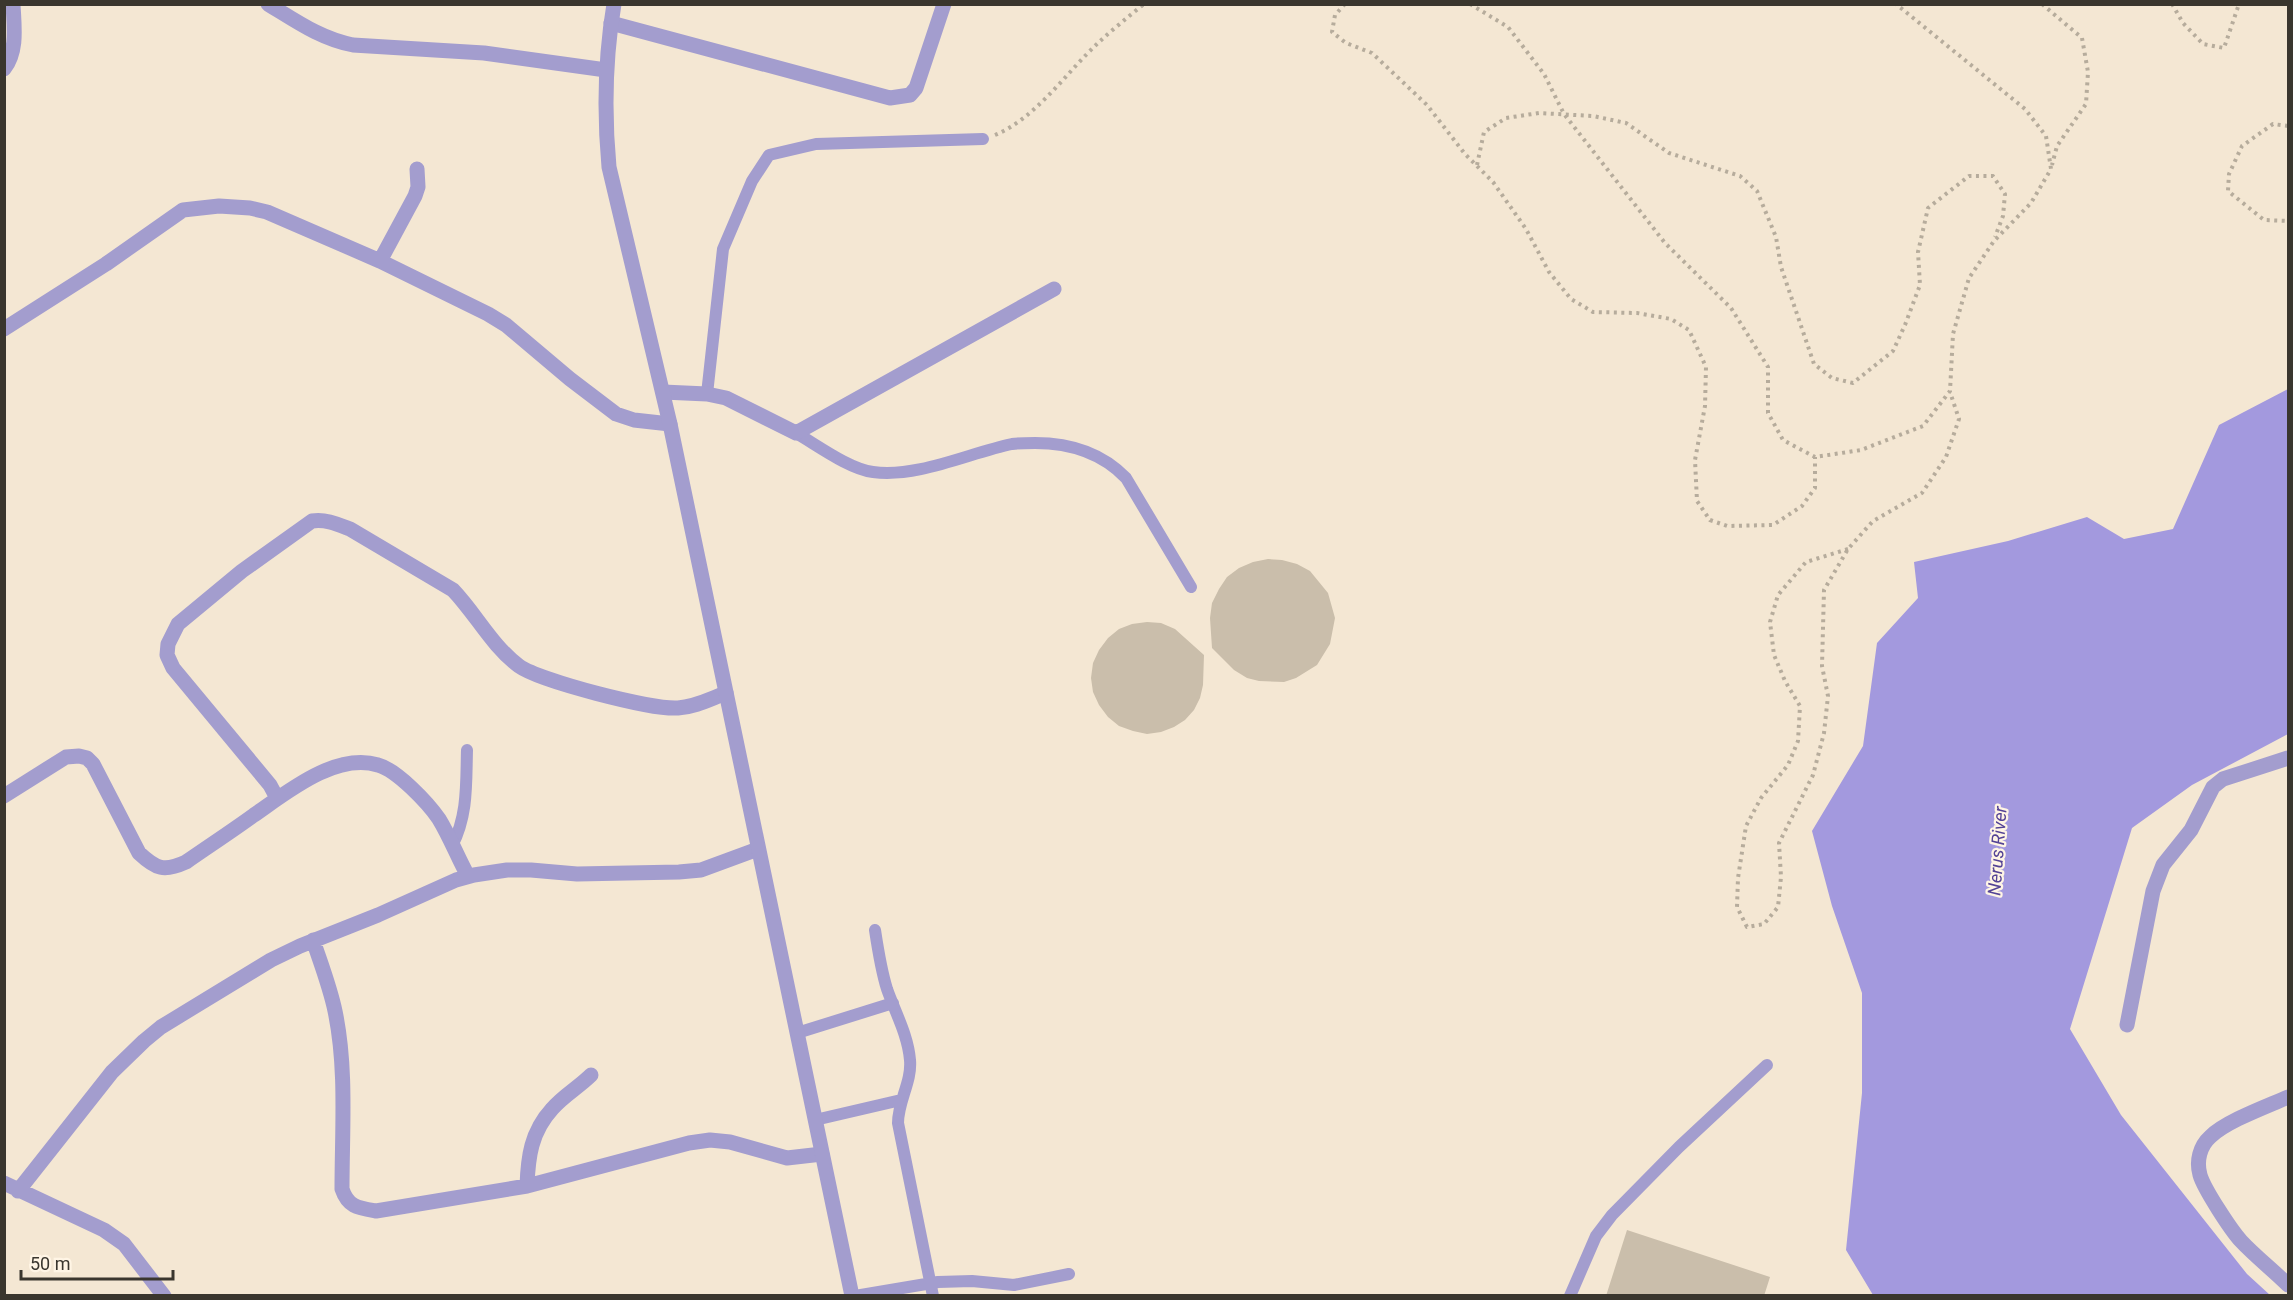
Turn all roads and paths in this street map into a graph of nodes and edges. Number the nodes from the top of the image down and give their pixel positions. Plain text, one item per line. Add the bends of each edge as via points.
1 (13, 4) edge
2 (268, 4) edge
3 (614, 4) edge
4 (944, 4) edge
5 (1144, 4) edge
6 (1345, 4) edge
7 (1470, 4) edge
8 (1896, 4) edge
9 (2042, 4) edge
10 (2172, 4) edge
11 (2239, 4) edge
12 (611, 23) junction
13 (4, 69) edge
14 (606, 70) junction
15 (1564, 114) junction
16 (2289, 126) edge
17 (983, 139) joint
18 (1477, 165) junction
19 (417, 169) dead end
20 (2052, 169) junction
21 (2289, 221) edge
22 (1994, 241) junction
23 (380, 261) junction
24 (1054, 289) dead end
25 (4, 329) edge
26 (1950, 391) junction
27 (663, 392) junction
28 (707, 394) junction
29 (670, 424) junction
30 (796, 433) junction
31 (1815, 457) junction
32 (1848, 549) junction
33 (1191, 587) dead end
34 (726, 693) junction
35 (467, 750) dead end
36 (2289, 758) edge
37 (4, 796) edge
38 (277, 798) junction
39 (452, 846) junction
40 (758, 849) junction
41 (468, 876) junction
42 (875, 930) dead end
43 (313, 940) junction
44 (892, 1003) junction
45 (2127, 1025) dead end
46 (797, 1033) junction
47 (1767, 1065) dead end
48 (591, 1075) dead end
49 (2289, 1098) edge
50 (901, 1100) junction
51 (815, 1120) junction
52 (822, 1154) junction
53 (4, 1183) edge
54 (527, 1186) junction
55 (18, 1191) junction
56 (1069, 1274) dead end
57 (2289, 1285) edge
58 (932, 1290) edge
59 (996, 1290) edge
60 (164, 1296) edge
61 (854, 1296) edge
62 (1570, 1296) edge

1 - 13 street via 15,38
2 - 14 street via 333,41 353,45 484,53
3 - 12 street
4 - 12 street via 916,88 910,95 890,98
5 - 17 path via 1097,44 1044,99 1006,130
6 - 18 path via 1335,15 1332,32 1346,44 1372,53 1427,105
7 - 15 path via 1508,27 1544,75
8 - 20 path via 2025,109 2046,136
9 - 20 path via 2082,38 2088,72 2086,104 2057,146
10 - 11 path via 2203,44 2224,48
12 - 14 street
14 - 27 street via 609,167
15 - 18 path via 1539,112 1506,118 1484,132
15 - 22 path via 1626,123 1669,153 1740,176 1757,191 1776,237 1781,267 1814,364 1832,378 1853,383 1893,351 1920,285 1918,252 1928,208 1969,176 1993,176 2005,195
15 - 31 path via 1665,243 1731,308 1768,367 1768,413 1783,440
16 - 21 path via 2273,124 2242,146 2229,174 2228,191 2264,220
17 - 28 lane via 816,144 769,155 752,181 723,249
18 - 31 path via 1526,229 1549,272 1571,299 1593,312 1671,319 1689,330 1706,367 1706,406 1695,460 1697,501 1710,520 1728,526 1773,525 1802,506 1815,488
19 - 23 street via 415,196
20 - 22 path via 2031,203
22 - 26 path via 1969,278 1953,334
23 - 25 street via 267,212 194,207 168,219
23 - 29 street via 506,325 616,414
24 - 30 street
26 - 31 path via 1923,426 1861,450
26 - 32 path via 1959,419 1946,457 1922,493 1873,521
27 - 28 street
27 - 29 street
28 - 30 street via 726,398
29 - 34 street
30 - 33 lane via 870,472 952,462 1014,444 1067,445 1091,452 1126,478
32 - 32 path via 1824,590 1822,666 1828,696 1824,733 1813,775 1779,843 1778,907 1764,924 1747,927 1737,907 1746,826 1761,798 1788,765 1798,741 1800,706 1774,655 1770,622 1778,595 1806,562
34 - 38 street via 693,706 667,709 530,672 509,657 453,590 350,529 332,522 312,521 178,624 168,644 167,655 173,668
34 - 40 street
35 - 39 lane via 463,821
36 - 45 street via 2223,779 2213,787 2191,830 2163,865 2153,891
37 - 38 street via 66,757 87,758 139,853 158,868 186,862
38 - 39 street via 344,764 379,765 427,804
39 - 41 street
40 - 41 street via 701,870 578,874 507,870
40 - 46 street
41 - 43 street
42 - 44 lane
43 - 54 street via 335,1012 340,1046 345,1199 353,1206 376,1211
43 - 55 street via 271,960 144,1041 112,1072
44 - 46 lane
44 - 50 lane via 910,1059 910,1074
46 - 51 street
47 - 62 lane via 1612,1215 1596,1236
48 - 54 street via 553,1107 538,1129 531,1145
49 - 57 street via 2254,1111 2211,1136 2198,1160 2200,1176 2228,1226
50 - 51 lane
50 - 58 lane via 898,1123
51 - 52 street
52 - 54 street via 787,1158 710,1140
52 - 61 street
53 - 55 street
55 - 60 street via 104,1230 124,1244
56 - 59 lane
58 - 59 lane via 972,1281
58 - 61 lane

